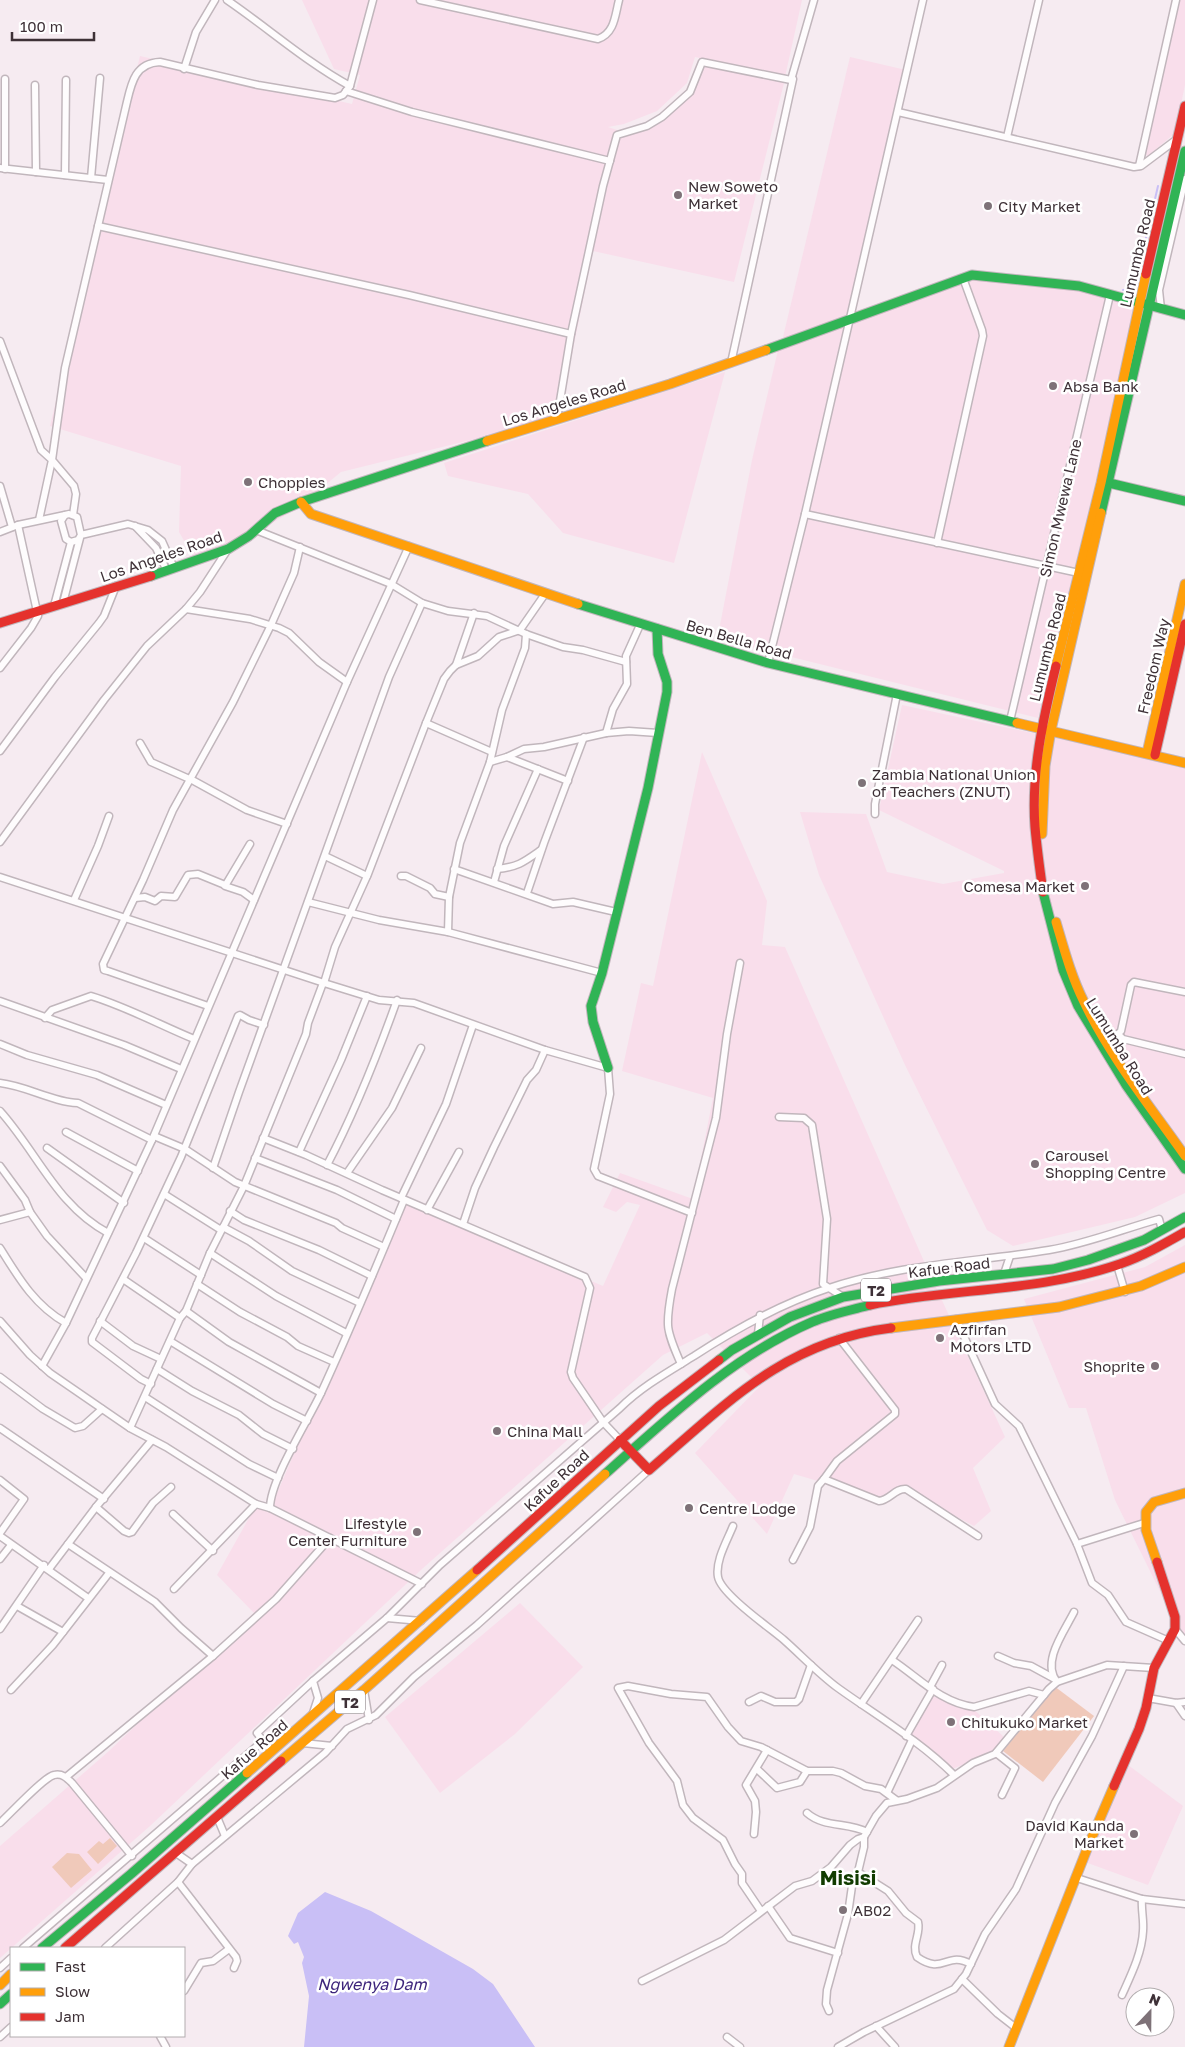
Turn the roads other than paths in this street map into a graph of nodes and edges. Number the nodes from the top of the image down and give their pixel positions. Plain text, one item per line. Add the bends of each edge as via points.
1 (215, 0) edge
2 (227, 0) edge
3 (373, 0) edge
4 (420, 0) edge
5 (619, 0) edge
6 (814, 0) edge
7 (923, 0) edge
8 (1039, 0) edge
9 (1176, 0) edge
10 (184, 69) junction
11 (100, 78) dead end
12 (5, 79) dead end
13 (793, 79) junction
14 (66, 80) dead end
15 (35, 85) dead end
16 (348, 89) junction
17 (1185, 106) edge
18 (898, 112) junction
19 (1007, 137) junction
20 (1178, 138) junction
21 (1185, 151) edge
22 (610, 161) junction
23 (1138, 166) junction
24 (3, 168) edge
25 (36, 172) junction
26 (65, 175) junction
27 (91, 178) junction
28 (108, 180) junction
29 (1183, 180) edge
30 (98, 226) junction
31 (963, 278) junction
32 (1110, 295) junction
33 (1139, 303) junction
34 (1150, 306) junction
35 (1161, 309) junction
36 (1185, 315) edge
37 (849, 321) junction
38 (570, 334) junction
39 (0, 341) edge
40 (731, 362) junction
41 (8, 363) junction
42 (0, 366) edge
43 (557, 419) junction
44 (52, 460) junction
45 (1109, 483) junction
46 (0, 486) edge
47 (1185, 500) edge
48 (301, 502) junction
49 (805, 514) junction
50 (73, 515) junction
51 (63, 518) junction
52 (39, 520) junction
53 (15, 526) junction
54 (256, 530) junction
55 (0, 532) edge
56 (81, 536) junction
57 (70, 542) junction
58 (937, 543) junction
59 (409, 546) junction
60 (300, 547) junction
61 (228, 550) junction
62 (1047, 566) junction
63 (170, 569) junction
64 (1079, 573) junction
65 (391, 584) junction
66 (1185, 584) edge
67 (116, 586) junction
68 (545, 594) junction
69 (422, 603) junction
70 (59, 604) junction
71 (186, 609) junction
72 (37, 611) junction
73 (474, 613) junction
74 (0, 623) edge
75 (1185, 624) edge
76 (271, 625) junction
77 (640, 625) junction
78 (657, 630) junction
79 (523, 632) junction
80 (1181, 635) edge
81 (626, 662) junction
82 (768, 663) junction
83 (456, 665) junction
84 (0, 668) edge
85 (347, 682) junction
86 (897, 694) junction
87 (1010, 722) junction
88 (426, 723) junction
89 (1046, 729) junction
90 (606, 733) junction
91 (658, 734) junction
92 (584, 737) junction
93 (140, 743) dead end
94 (0, 751) edge
95 (492, 752) junction
96 (1151, 754) junction
97 (507, 757) junction
98 (490, 762) junction
99 (1185, 763) edge
100 (538, 769) junction
101 (190, 779) junction
102 (568, 781) junction
103 (875, 814) dead end
104 (109, 816) dead end
105 (287, 824) junction
106 (0, 842) edge
107 (250, 844) dead end
108 (542, 850) junction
109 (325, 856) junction
110 (454, 869) junction
111 (497, 869) junction
112 (367, 876) junction
113 (401, 876) dead end
114 (0, 877) edge
115 (494, 882) junction
116 (226, 885) junction
117 (527, 893) junction
118 (449, 897) junction
119 (135, 898) junction
120 (74, 900) junction
121 (254, 900) junction
122 (308, 902) junction
123 (352, 912) junction
124 (616, 912) junction
125 (126, 918) junction
126 (448, 932) junction
127 (231, 953) junction
128 (740, 963) dead end
129 (283, 970) junction
130 (602, 973) junction
131 (324, 983) junction
132 (1185, 992) edge
133 (367, 996) junction
134 (397, 1000) junction
135 (0, 1001) edge
136 (208, 1006) junction
137 (45, 1018) junction
138 (264, 1025) junction
139 (473, 1025) junction
140 (1118, 1034) junction
141 (194, 1039) junction
142 (1102, 1042) junction
143 (0, 1044) edge
144 (421, 1048) dead end
145 (545, 1050) junction
146 (1185, 1054) edge
147 (608, 1068) junction
148 (181, 1069) junction
149 (0, 1083) edge
150 (166, 1105) junction
151 (0, 1111) edge
152 (779, 1117) dead end
153 (66, 1132) dead end
154 (153, 1138) junction
155 (263, 1138) junction
156 (47, 1148) dead end
157 (185, 1149) junction
158 (299, 1152) junction
159 (459, 1152) dead end
160 (1185, 1156) edge
161 (255, 1158) junction
162 (327, 1165) junction
163 (0, 1166) edge
164 (213, 1168) junction
165 (1185, 1168) edge
166 (138, 1171) junction
167 (346, 1173) junction
168 (244, 1186) junction
169 (164, 1194) junction
170 (403, 1199) junction
171 (124, 1203) junction
172 (427, 1210) junction
173 (230, 1211) junction
174 (30, 1212) junction
175 (692, 1213) junction
176 (1185, 1217) edge
177 (0, 1219) edge
178 (396, 1219) junction
179 (463, 1224) junction
180 (222, 1228) junction
181 (1162, 1230) junction
182 (1185, 1232) edge
183 (108, 1233) junction
184 (144, 1238) junction
185 (384, 1247) junction
186 (0, 1248) edge
187 (210, 1253) junction
188 (1010, 1256) junction
189 (1117, 1265) junction
190 (1185, 1267) edge
191 (1004, 1274) junction
192 (201, 1275) junction
193 (372, 1276) junction
194 (86, 1278) junction
195 (123, 1279) junction
196 (196, 1284) junction
197 (829, 1288) junction
198 (1125, 1292) junction
199 (843, 1297) junction
200 (360, 1303) junction
201 (186, 1310) junction
202 (760, 1315) junction
203 (180, 1318) junction
204 (0, 1320) edge
205 (956, 1320) junction
206 (100, 1321) junction
207 (66, 1323) junction
208 (346, 1333) junction
209 (758, 1334) junction
210 (839, 1338) junction
211 (170, 1341) junction
212 (161, 1359) junction
213 (334, 1362) junction
214 (680, 1364) junction
215 (42, 1366) junction
216 (158, 1368) junction
217 (0, 1377) edge
218 (151, 1384) junction
219 (321, 1393) junction
220 (145, 1397) junction
221 (102, 1409) junction
222 (307, 1421) junction
223 (603, 1422) junction
224 (0, 1428) edge
225 (130, 1428) junction
226 (152, 1440) junction
227 (620, 1440) junction
228 (293, 1449) junction
229 (631, 1451) junction
230 (649, 1470) junction
231 (278, 1478) junction
232 (824, 1478) junction
233 (0, 1480) edge
234 (171, 1487) dead end
235 (1185, 1493) edge
236 (104, 1499) junction
237 (256, 1504) junction
238 (96, 1508) junction
239 (270, 1508) junction
240 (174, 1514) dead end
241 (1144, 1523) junction
242 (733, 1526) dead end
243 (0, 1535) edge
244 (978, 1536) dead end
245 (330, 1538) junction
246 (11, 1544) junction
247 (68, 1544) junction
248 (1077, 1544) junction
249 (212, 1551) junction
250 (0, 1559) edge
251 (793, 1560) dead end
252 (46, 1567) junction
253 (109, 1573) junction
254 (422, 1584) junction
255 (174, 1589) dead end
256 (88, 1598) junction
257 (17, 1606) junction
258 (1074, 1612) dead end
259 (387, 1618) junction
260 (918, 1620) dead end
261 (421, 1621) junction
262 (0, 1629) edge
263 (1175, 1629) junction
264 (63, 1632) junction
265 (1169, 1641) junction
266 (1185, 1641) edge
267 (213, 1656) junction
268 (998, 1656) dead end
269 (892, 1660) junction
270 (811, 1665) junction
271 (942, 1665) dead end
272 (1124, 1666) junction
273 (1154, 1668) junction
274 (1055, 1680) junction
275 (313, 1681) junction
276 (932, 1688) junction
277 (12, 1690) dead end
278 (364, 1690) junction
279 (1044, 1695) junction
280 (1148, 1698) junction
281 (750, 1702) dead end
282 (1185, 1702) edge
283 (1176, 1703) junction
284 (861, 1704) junction
285 (311, 1716) junction
286 (1185, 1716) edge
287 (369, 1720) junction
288 (909, 1738) junction
289 (263, 1741) junction
290 (303, 1742) junction
291 (332, 1746) junction
292 (272, 1750) junction
293 (766, 1750) junction
294 (996, 1752) junction
295 (756, 1769) junction
296 (808, 1771) junction
297 (954, 1775) junction
298 (66, 1777) junction
299 (887, 1793) junction
300 (1002, 1796) dead end
301 (896, 1800) junction
302 (807, 1813) dead end
303 (217, 1817) junction
304 (0, 1823) edge
305 (754, 1834) dead end
306 (866, 1835) junction
307 (225, 1836) junction
308 (176, 1853) junction
309 (132, 1856) junction
310 (123, 1864) junction
311 (192, 1864) junction
312 (858, 1872) junction
313 (131, 1874) junction
314 (1077, 1878) junction
315 (178, 1882) junction
316 (1142, 1898) junction
317 (1185, 1904) edge
318 (768, 1906) junction
319 (761, 1911) junction
320 (24, 1947) edge
321 (43, 1947) edge
322 (66, 1947) edge
323 (106, 1947) edge
324 (229, 1949) junction
325 (838, 1952) junction
326 (10, 1959) edge
327 (972, 1964) junction
328 (0, 1968) edge
329 (234, 1968) dead end
330 (10, 1975) edge
331 (962, 1979) junction
332 (642, 1981) dead end
333 (0, 1984) edge
334 (185, 1989) edge
335 (10, 1995) edge
336 (1122, 1996) dead end
337 (0, 2004) edge
338 (829, 2011) dead end
339 (876, 2026) junction
340 (1016, 2028) junction
341 (10, 2029) edge
342 (0, 2037) edge
343 (727, 2037) dead end
344 (740, 2047) edge
345 (838, 2047) edge
346 (895, 2047) edge
347 (1008, 2047) edge

1 - 10 street via 196,32
2 - 16 street
3 - 16 street
4 - 5 street via 598,39 612,27
6 - 13 street
7 - 18 street
8 - 19 street
9 - 23 street
10 - 16 street via 335,98
10 - 28 street via 154,62 135,74
11 - 27 street
12 - 24 street
13 - 22 street via 702,62 690,92 662,117 647,126 617,135
13 - 40 street
14 - 26 street
15 - 25 street
16 - 22 street via 412,112
17 - 20 main road, Lumumba Road
18 - 19 street
18 - 37 street
19 - 23 street
20 - 23 street
20 - 33 main road, Lumumba Road
21 - 29 main road, Lumumba Road
22 - 38 street
24 - 25 street
25 - 26 street
26 - 27 street
27 - 28 street
28 - 30 street
29 - 34 main road, Lumumba Road
29 - 35 street via 1159,290
30 - 38 street
30 - 44 street via 65,368
31 - 32 main road, Los Angeles Road via 975,275 1011,278 1079,286
31 - 37 main road, Los Angeles Road
31 - 58 street via 983,336
32 - 33 main road, Los Angeles Road
32 - 62 street, Simon Mwewa Lane
33 - 34 main road, Los Angeles Road
33 - 64 main road, Lumumba Road
34 - 35 main road, Los Angeles Road
34 - 45 main road, Lumumba Road
35 - 36 main road, Los Angeles Road
37 - 40 main road, Los Angeles Road
37 - 49 street
38 - 43 street
39 - 41 street
40 - 43 main road, Los Angeles Road
41 - 42 street
41 - 44 street via 41,450
43 - 48 main road, Los Angeles Road
44 - 50 street via 74,486
44 - 52 street
45 - 47 main road
45 - 89 main road, Lumumba Road
46 - 53 street
48 - 54 main road, Los Angeles Road via 275,514
48 - 59 main road, Ben Bella Road via 311,514
49 - 58 street
49 - 82 street
50 - 51 street
50 - 56 street via 77,517
51 - 52 street
51 - 57 street via 66,539
52 - 53 street
53 - 55 street
53 - 72 street
54 - 60 street
54 - 61 main road, Los Angeles Road
56 - 57 street via 76,542
56 - 63 street via 128,524 135,526
56 - 70 street
57 - 70 street
58 - 62 street
59 - 65 street
59 - 68 main road, Ben Bella Road
60 - 65 street
60 - 76 street via 294,573
61 - 63 main road, Los Angeles Road
61 - 71 street
62 - 64 street
62 - 87 street, Simon Mwewa Lane
63 - 67 main road, Los Angeles Road
64 - 89 main road, Lumumba Road
65 - 69 street
65 - 85 street
66 - 80 main road, Freedom Way
67 - 70 main road, Los Angeles Road
67 - 94 street via 104,616
68 - 77 main road, Ben Bella Road
68 - 79 street
69 - 73 street via 448,611
69 - 109 street via 389,677
70 - 72 main road, Los Angeles Road
71 - 76 street
71 - 106 street via 147,646
72 - 74 main road, Los Angeles Road
72 - 84 street via 36,621
73 - 79 street via 497,619
73 - 83 street
75 - 80 main road, Freedom Way
76 - 85 street via 289,633 319,662
76 - 101 street
77 - 78 main road, Ben Bella Road
77 - 81 street
78 - 82 main road, Ben Bella Road
78 - 91 main road via 658,654 667,682
79 - 81 street via 563,647
79 - 83 street via 499,637 478,656
79 - 95 street via 525,648 505,701
80 - 96 main road, Freedom Way
81 - 90 street via 627,684 613,710
82 - 86 main road, Ben Bella Road
83 - 88 street via 444,680
85 - 105 street
86 - 87 main road, Ben Bella Road
86 - 103 street
87 - 89 main road, Ben Bella Road
88 - 95 street
88 - 112 street
89 - 96 main road, Ben Bella Road
89 - 142 main road, Lumumba Road via 1035,793 1035,826 1044,901 1063,970 1078,1006
90 - 91 street
90 - 92 street
91 - 124 main road via 648,788
92 - 97 street via 524,749
92 - 102 street
93 - 101 street via 151,762
95 - 98 street
96 - 99 main road, Ben Bella Road
97 - 98 street
97 - 100 street
98 - 110 street via 460,843
100 - 102 street
100 - 111 street
101 - 105 street via 247,810
101 - 119 street via 169,818
102 - 108 street
104 - 120 street
105 - 121 street
107 - 116 street
108 - 111 street via 513,868
108 - 117 street
109 - 112 street
109 - 122 street
110 - 115 street
110 - 118 street
111 - 115 street
112 - 123 street
113 - 118 street via 430,888 435,894
114 - 120 street
115 - 117 street
116 - 119 street via 198,874 188,875 175,897 161,896 155,901
116 - 121 street
117 - 124 street via 553,904 573,902
118 - 126 street
119 - 125 street
120 - 125 street
121 - 127 street
122 - 123 street
122 - 129 street
123 - 126 street via 405,926
123 - 131 street via 335,947
124 - 130 main road
125 - 127 street
125 - 136 street via 103,964 104,970
126 - 130 street
127 - 129 street
127 - 136 street
128 - 175 street via 716,1118
129 - 131 street
129 - 138 street
130 - 147 main road via 591,1012
131 - 133 street
131 - 155 street
132 - 140 street via 1134,982
133 - 134 street
133 - 158 street
134 - 139 street
134 - 162 street via 345,1131
135 - 137 street
136 - 141 street
137 - 141 street via 52,1010 91,996 155,1020
137 - 148 street
138 - 157 street via 240,1014 238,1016
138 - 164 street
139 - 145 street
139 - 170 street via 446,1104
140 - 142 street
140 - 146 street via 1123,1039
141 - 148 street
142 - 160 main road, Lumumba Road
142 - 165 main road, Lumumba Road via 1126,1085
143 - 150 street via 26,1055 98,1075
144 - 167 street via 392,1108
145 - 147 street
145 - 179 street via 494,1146
147 - 175 street via 610,1094 595,1173
148 - 150 street
149 - 154 street via 78,1103
150 - 154 street
151 - 183 street via 62,1197 87,1221
152 - 197 street via 804,1118 812,1125 827,1219 823,1284
153 - 166 street
154 - 157 street
154 - 166 street
155 - 158 street
155 - 161 street
156 - 171 street
157 - 164 street
157 - 169 street
158 - 162 street
159 - 172 street
161 - 168 street
161 - 178 street via 337,1190
162 - 167 street
163 - 174 street
164 - 168 street
166 - 171 street
167 - 170 street
168 - 173 street
168 - 185 street via 336,1223
169 - 180 street
169 - 184 street
170 - 172 street
170 - 178 street
171 - 183 street
172 - 179 street
173 - 180 street
173 - 193 street
174 - 177 street
174 - 194 street via 47,1236
175 - 214 street via 667,1317 669,1335
176 - 181 main road, Kafue Road / T2
178 - 185 street
179 - 223 street via 588,1280 590,1288 571,1372
180 - 187 street
180 - 200 street via 249,1240 292,1271
181 - 188 street via 1159,1219 1052,1249
181 - 191 main road, Kafue Road / T2 via 1144,1240 1088,1260 1053,1269
182 - 189 main road, Kafue Road / T2
183 - 194 street
184 - 192 street
184 - 195 street
185 - 193 street
186 - 207 street via 34,1298
187 - 192 street
187 - 208 street via 276,1296
188 - 191 street
188 - 197 street via 894,1272
189 - 198 street
189 - 229 main road, Kafue Road / T2 via 1061,1279 874,1305 806,1324 717,1377
190 - 198 main road
191 - 199 main road, Kafue Road / T2 via 898,1286
192 - 196 street
193 - 200 street
194 - 207 street
195 - 203 street
195 - 206 street
196 - 201 street
196 - 213 street via 298,1346
197 - 199 street
197 - 202 street
198 - 205 main road via 1059,1307
199 - 209 main road, Kafue Road / T2 via 790,1317
200 - 208 street
201 - 203 street
201 - 219 street via 228,1342
202 - 209 street
202 - 214 street
203 - 211 street
204 - 215 street
205 - 210 main road via 865,1331
205 - 248 street via 995,1404 1019,1426
206 - 212 street via 126,1342
206 - 218 street via 92,1342
207 - 215 street
208 - 213 street
209 - 227 main road, Kafue Road / T2 via 710,1366
210 - 230 main road via 774,1368 748,1385
210 - 232 street via 895,1414 838,1461
211 - 212 street
211 - 222 street
212 - 216 street
213 - 219 street
214 - 223 street via 633,1394
215 - 221 street
216 - 218 street
216 - 228 street via 192,1391 239,1415 263,1434
217 - 221 street via 75,1428 83,1426
218 - 220 street
219 - 222 street
220 - 225 street
220 - 231 street via 249,1464
221 - 225 street
222 - 228 street
223 - 227 street
223 - 254 street
224 - 236 street
225 - 226 street
226 - 236 street
226 - 237 street
227 - 229 main road
227 - 261 main road, Kafue Road / T2
228 - 231 street
229 - 230 main road
229 - 278 main road, Kafue Road / T2
230 - 287 street
231 - 239 street
232 - 244 street via 879,1501 906,1489
232 - 251 street via 818,1486 810,1527
233 - 243 street via 24,1499
234 - 238 street via 153,1503 129,1533
235 - 241 main road via 1155,1500 1145,1512
236 - 238 street
237 - 239 street
237 - 249 street
238 - 247 street
239 - 245 street
240 - 249 street
241 - 248 street
241 - 263 main road via 1176,1616
242 - 270 street via 720,1559 718,1578 745,1609
243 - 246 street
245 - 254 street
245 - 267 street via 276,1599
246 - 250 street
246 - 252 street
247 - 252 street
247 - 253 street
248 - 265 street via 1092,1583 1108,1595 1126,1622
249 - 255 street
252 - 256 street
252 - 257 street
253 - 256 street
253 - 267 street via 155,1602
254 - 259 street
256 - 264 street
257 - 262 street
257 - 264 street
258 - 274 street via 1051,1662
259 - 261 street
259 - 275 street
260 - 269 street
261 - 285 main road, Kafue Road / T2
263 - 265 main road
263 - 266 street
264 - 277 street
265 - 273 main road
267 - 298 street
268 - 274 street via 1031,1666
269 - 276 street
269 - 284 street
270 - 281 street via 796,1702 775,1702 761,1696
270 - 284 street
271 - 276 street
272 - 273 street
272 - 274 street via 1107,1665
272 - 327 street via 1016,1888 986,1934
273 - 280 main road
274 - 279 street
275 - 285 street via 318,1698
275 - 289 street via 258,1733
276 - 279 street via 944,1698 974,1707 1029,1692
276 - 288 street
278 - 287 street
278 - 290 main road, Kafue Road / T2
279 - 294 street
280 - 283 street
280 - 314 main road via 1139,1728
282 - 283 street
283 - 286 street
284 - 288 street
285 - 292 main road, Kafue Road / T2
287 - 291 street via 347,1729
288 - 297 street
288 - 299 street
289 - 292 street
289 - 309 street
290 - 291 street
290 - 303 main road, Kafue Road / T2
291 - 307 street
292 - 313 main road, Kafue Road / T2
293 - 295 street
293 - 296 street
293 - 319 street via 735,1736 707,1697 628,1686 618,1688 649,1743 677,1780 683,1805 693,1818 723,1840 742,1874 742,1883
294 - 297 street
294 - 300 street via 1015,1768
295 - 296 street via 777,1788 800,1782
295 - 305 street via 746,1787 756,1812
296 - 299 street via 841,1773
297 - 301 street via 919,1796
298 - 304 street via 54,1775 48,1778
298 - 309 street
299 - 301 street
301 - 306 street via 883,1806
302 - 306 street via 818,1821 856,1827
303 - 307 street
303 - 308 main road, Kafue Road / T2
306 - 312 street
306 - 318 street via 850,1845 831,1868 812,1881 796,1886
307 - 311 street
308 - 311 street
308 - 322 main road, Kafue Road / T2
309 - 310 street
310 - 313 street
310 - 320 street
311 - 315 street
312 - 325 street via 853,1879 850,1907
312 - 327 street via 888,1890 906,1913 918,1922 917,1957 934,1965 956,1959
313 - 321 main road, Kafue Road / T2
314 - 316 street
314 - 340 main road
315 - 323 street
315 - 324 street
316 - 317 street
316 - 336 street via 1142,1943
318 - 319 street
318 - 325 street via 790,1938
319 - 332 street via 724,1940
324 - 329 street via 236,1957
324 - 334 street via 213,1961 201,1964
325 - 338 street via 826,1997
326 - 328 street
327 - 331 street
330 - 333 main road
331 - 339 street via 954,1989
331 - 340 street
335 - 337 main road
339 - 345 street
339 - 346 street
340 - 347 main road
341 - 342 street
343 - 344 street

